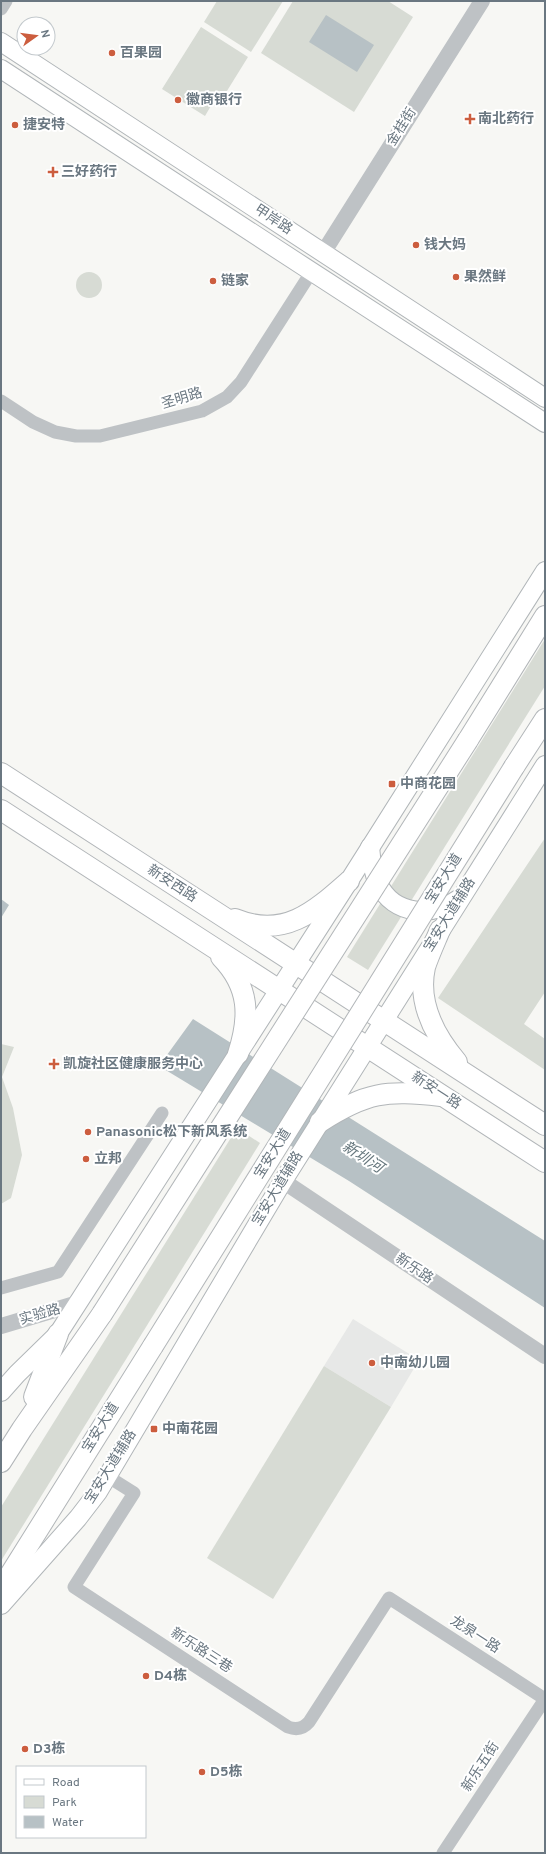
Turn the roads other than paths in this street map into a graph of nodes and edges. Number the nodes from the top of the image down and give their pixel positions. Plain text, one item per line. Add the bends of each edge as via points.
1 (6, 1) edge
2 (482, 1) edge
3 (1, 9) edge
4 (1, 42) edge
5 (1, 69) edge
6 (323, 253) junction
7 (312, 271) junction
8 (402, 305) junction
9 (392, 323) junction
10 (545, 398) edge
11 (1, 401) edge
12 (545, 423) edge
13 (545, 571) edge
14 (545, 616) edge
15 (545, 719) edge
16 (545, 765) edge
17 (1, 773) edge
18 (1, 810) edge
19 (370, 847) junction
20 (349, 882) junction
21 (461, 897) junction
22 (212, 910) junction
23 (440, 930) junction
24 (199, 937) junction
25 (296, 964) junction
26 (279, 989) junction
27 (384, 1020) junction
28 (367, 1046) junction
29 (238, 1054) junction
30 (467, 1075) junction
31 (445, 1096) junction
32 (343, 1099) junction
33 (162, 1113) dead end
34 (320, 1122) joint
35 (545, 1125) edge
36 (545, 1162) edge
37 (283, 1181) junction
38 (1, 1288) edge
39 (78, 1303) junction
40 (1, 1326) edge
41 (58, 1334) junction
42 (545, 1356) edge
43 (1, 1392) edge
44 (22, 1429) junction
45 (1, 1462) edge
46 (107, 1476) junction
47 (1, 1589) edge
48 (389, 1598) joint
49 (1, 1605) edge
50 (545, 1699) edge
51 (443, 1853) edge

1 - 3 street
2 - 6 street, 金桂街
4 - 6 main road, 甲岸路
5 - 7 main road, 甲岸路
6 - 8 main road, 甲岸路
7 - 9 main road, 甲岸路
7 - 11 street, 圣明路 via 241,382 227,397 202,411 88,437 66,435 44,428
8 - 9 main road via 408,312 407,319 400,325
8 - 10 main road, 甲岸路
9 - 12 main road, 甲岸路
13 - 19 main road
14 - 44 main road, bridge via 102,1314
15 - 47 main road, 宝安大道, bridge
16 - 21 main road, 宝安大道辅路
17 - 22 main road, 新安西路
18 - 24 main road
19 - 20 main road
19 - 21 main road via 378,884 397,904 420,912 435,911
20 - 22 main road via 309,914 287,924 265,926 241,922
20 - 25 main road
21 - 23 main road, 宝安大道辅路
22 - 25 main road, 新安西路
23 - 27 main road, 宝安大道辅路
23 - 30 main road via 425,967 425,1004 437,1035
24 - 26 main road
24 - 29 main road via 230,966 242,988 247,1021
25 - 26 main road
25 - 27 main road, 新安西路
26 - 28 main road, 新安一路
26 - 29 main road
27 - 28 main road, 宝安大道辅路
27 - 30 main road
28 - 31 main road, 新安一路
28 - 32 main road, 宝安大道辅路
29 - 39 main road
30 - 35 main road
31 - 32 main road via 407,1092
31 - 36 main road, 新安一路
32 - 34 main road
33 - 38 street via 58,1272
34 - 37 main road, 宝安大道辅路
37 - 42 street, 新乐路
37 - 46 main road, 宝安大道辅路
39 - 40 street, 实验路
39 - 41 main road
41 - 43 main road
41 - 44 main road
44 - 45 main road
46 - 48 street, 新乐路三巷 via 134,1493 74,1588 288,1727 302,1728 309,1722
46 - 49 main road, 宝安大道辅路 via 78,1518
48 - 50 street, 龙泉一路
50 - 51 street, 新乐五街

